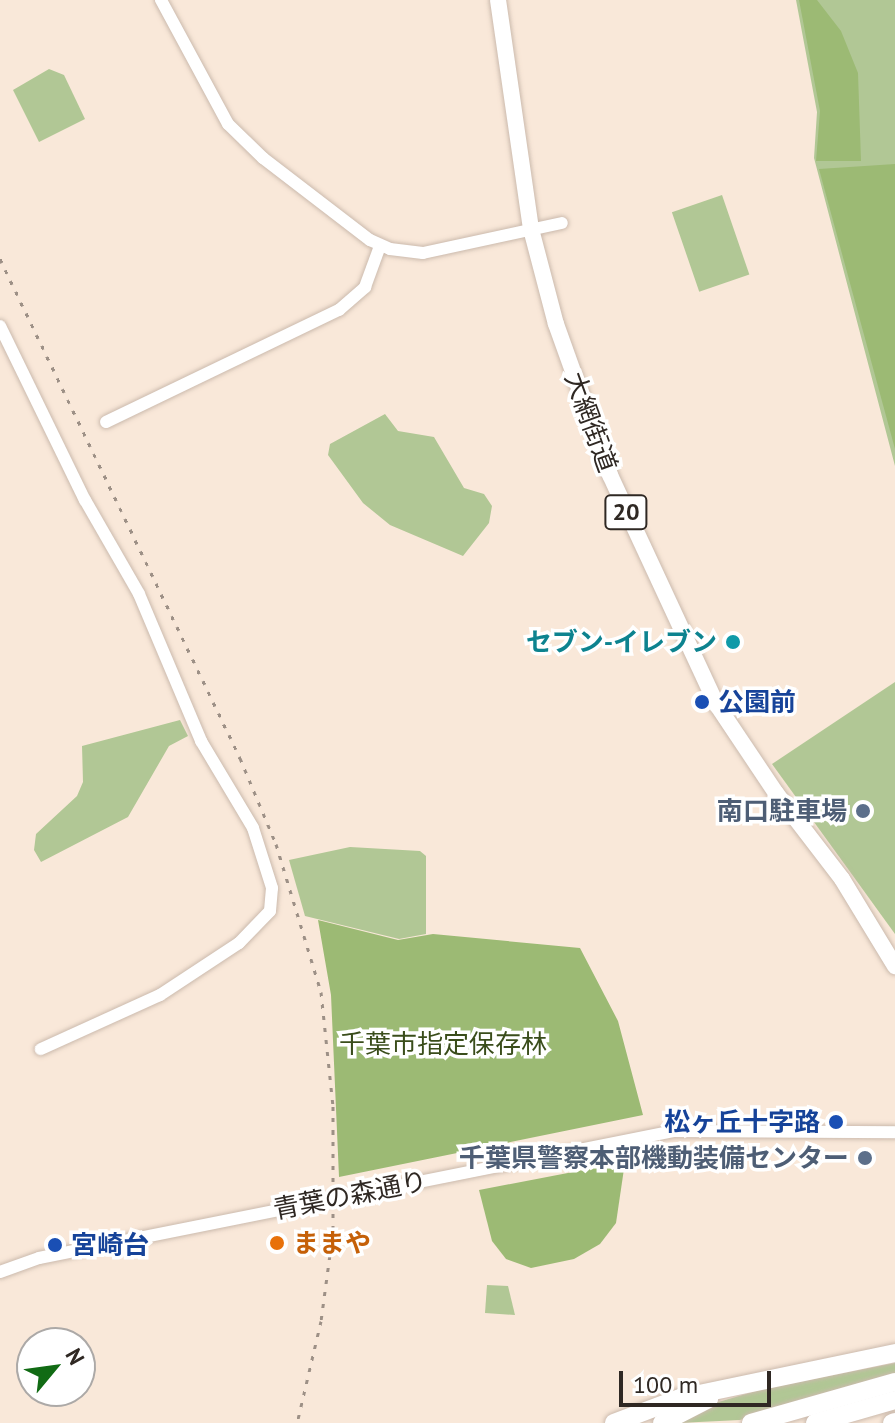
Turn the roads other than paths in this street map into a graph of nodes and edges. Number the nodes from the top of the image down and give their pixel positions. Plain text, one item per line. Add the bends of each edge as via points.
1 (161, 0) edge
2 (498, 0) edge
3 (562, 223) dead end
4 (531, 229) junction
5 (380, 246) junction
6 (0, 326) edge
7 (106, 422) dead end
8 (895, 966) edge
9 (41, 1049) dead end
10 (895, 1132) edge
11 (0, 1272) edge
12 (895, 1353) edge
13 (744, 1382) junction
14 (895, 1382) edge
15 (895, 1400) edge
16 (614, 1423) edge
17 (662, 1423) edge
18 (751, 1423) edge
19 (815, 1423) edge

1 - 5 street via 209,95 238,136
2 - 4 main road, 大網街道 / 20
3 - 4 street
4 - 5 street via 423,253
4 - 8 main road, 大網街道 / 20 via 589,423 690,654 742,744 842,879
5 - 7 street via 365,287 339,310
6 - 9 street via 85,500 139,594 201,741 253,828 272,888 270,911 239,943 134,1009
10 - 11 street, 青葉の森通り, bridge via 674,1131 39,1258
12 - 13 highway
13 - 16 highway
13 - 17 highway
14 - 18 highway
15 - 19 highway

